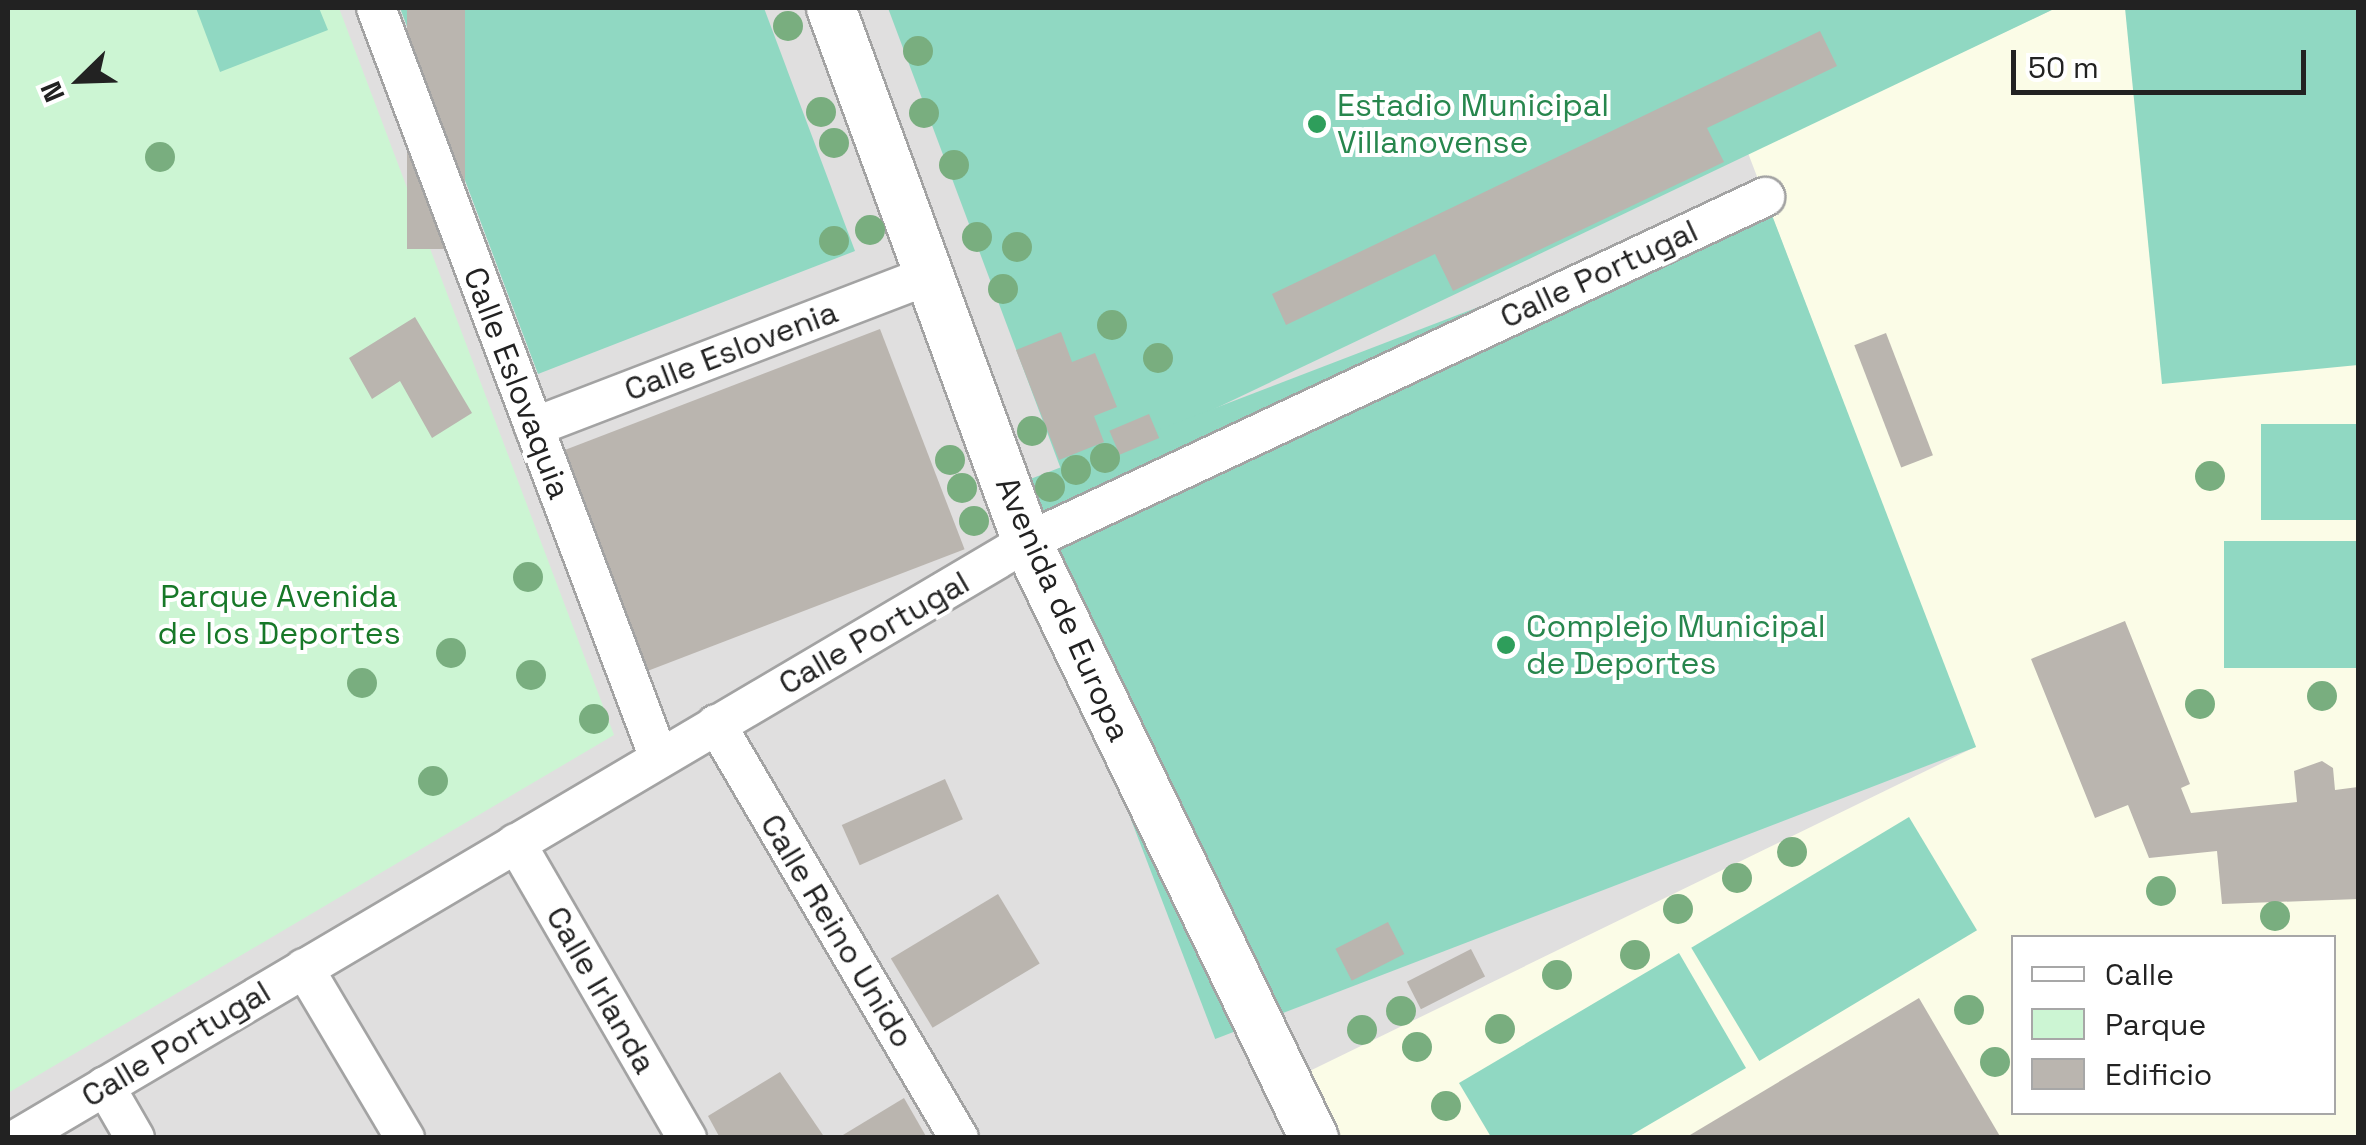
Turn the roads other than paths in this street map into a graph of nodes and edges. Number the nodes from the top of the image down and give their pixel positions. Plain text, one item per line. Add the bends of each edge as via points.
1 (376, 8) edge
2 (831, 8) edge
3 (1765, 196) dead end
4 (929, 275) junction
5 (534, 427) junction
6 (1027, 542) junction
7 (716, 724) junction
8 (658, 758) junction
9 (516, 842) junction
10 (304, 968) junction
11 (105, 1086) junction
12 (18, 1138) edge
13 (135, 1138) edge
14 (405, 1138) edge
15 (687, 1138) edge
16 (959, 1138) edge
17 (1314, 1138) edge

1 - 5 street, Calle Eslovaquia
2 - 4 street, Avenida de Europa
3 - 6 street, Calle Portugal
4 - 5 street, Calle Eslovenia
4 - 6 street, Avenida de Europa
5 - 8 street, Calle Eslovaquia
6 - 7 street, Calle Portugal
6 - 17 street, Avenida de Europa
7 - 8 street, Calle Portugal
7 - 16 street, Calle Reino Unido
8 - 9 street, Calle Portugal
9 - 10 street, Calle Portugal
9 - 15 street, Calle Irlanda
10 - 11 street, Calle Portugal
10 - 14 street
11 - 12 street, Calle Portugal
11 - 13 street

